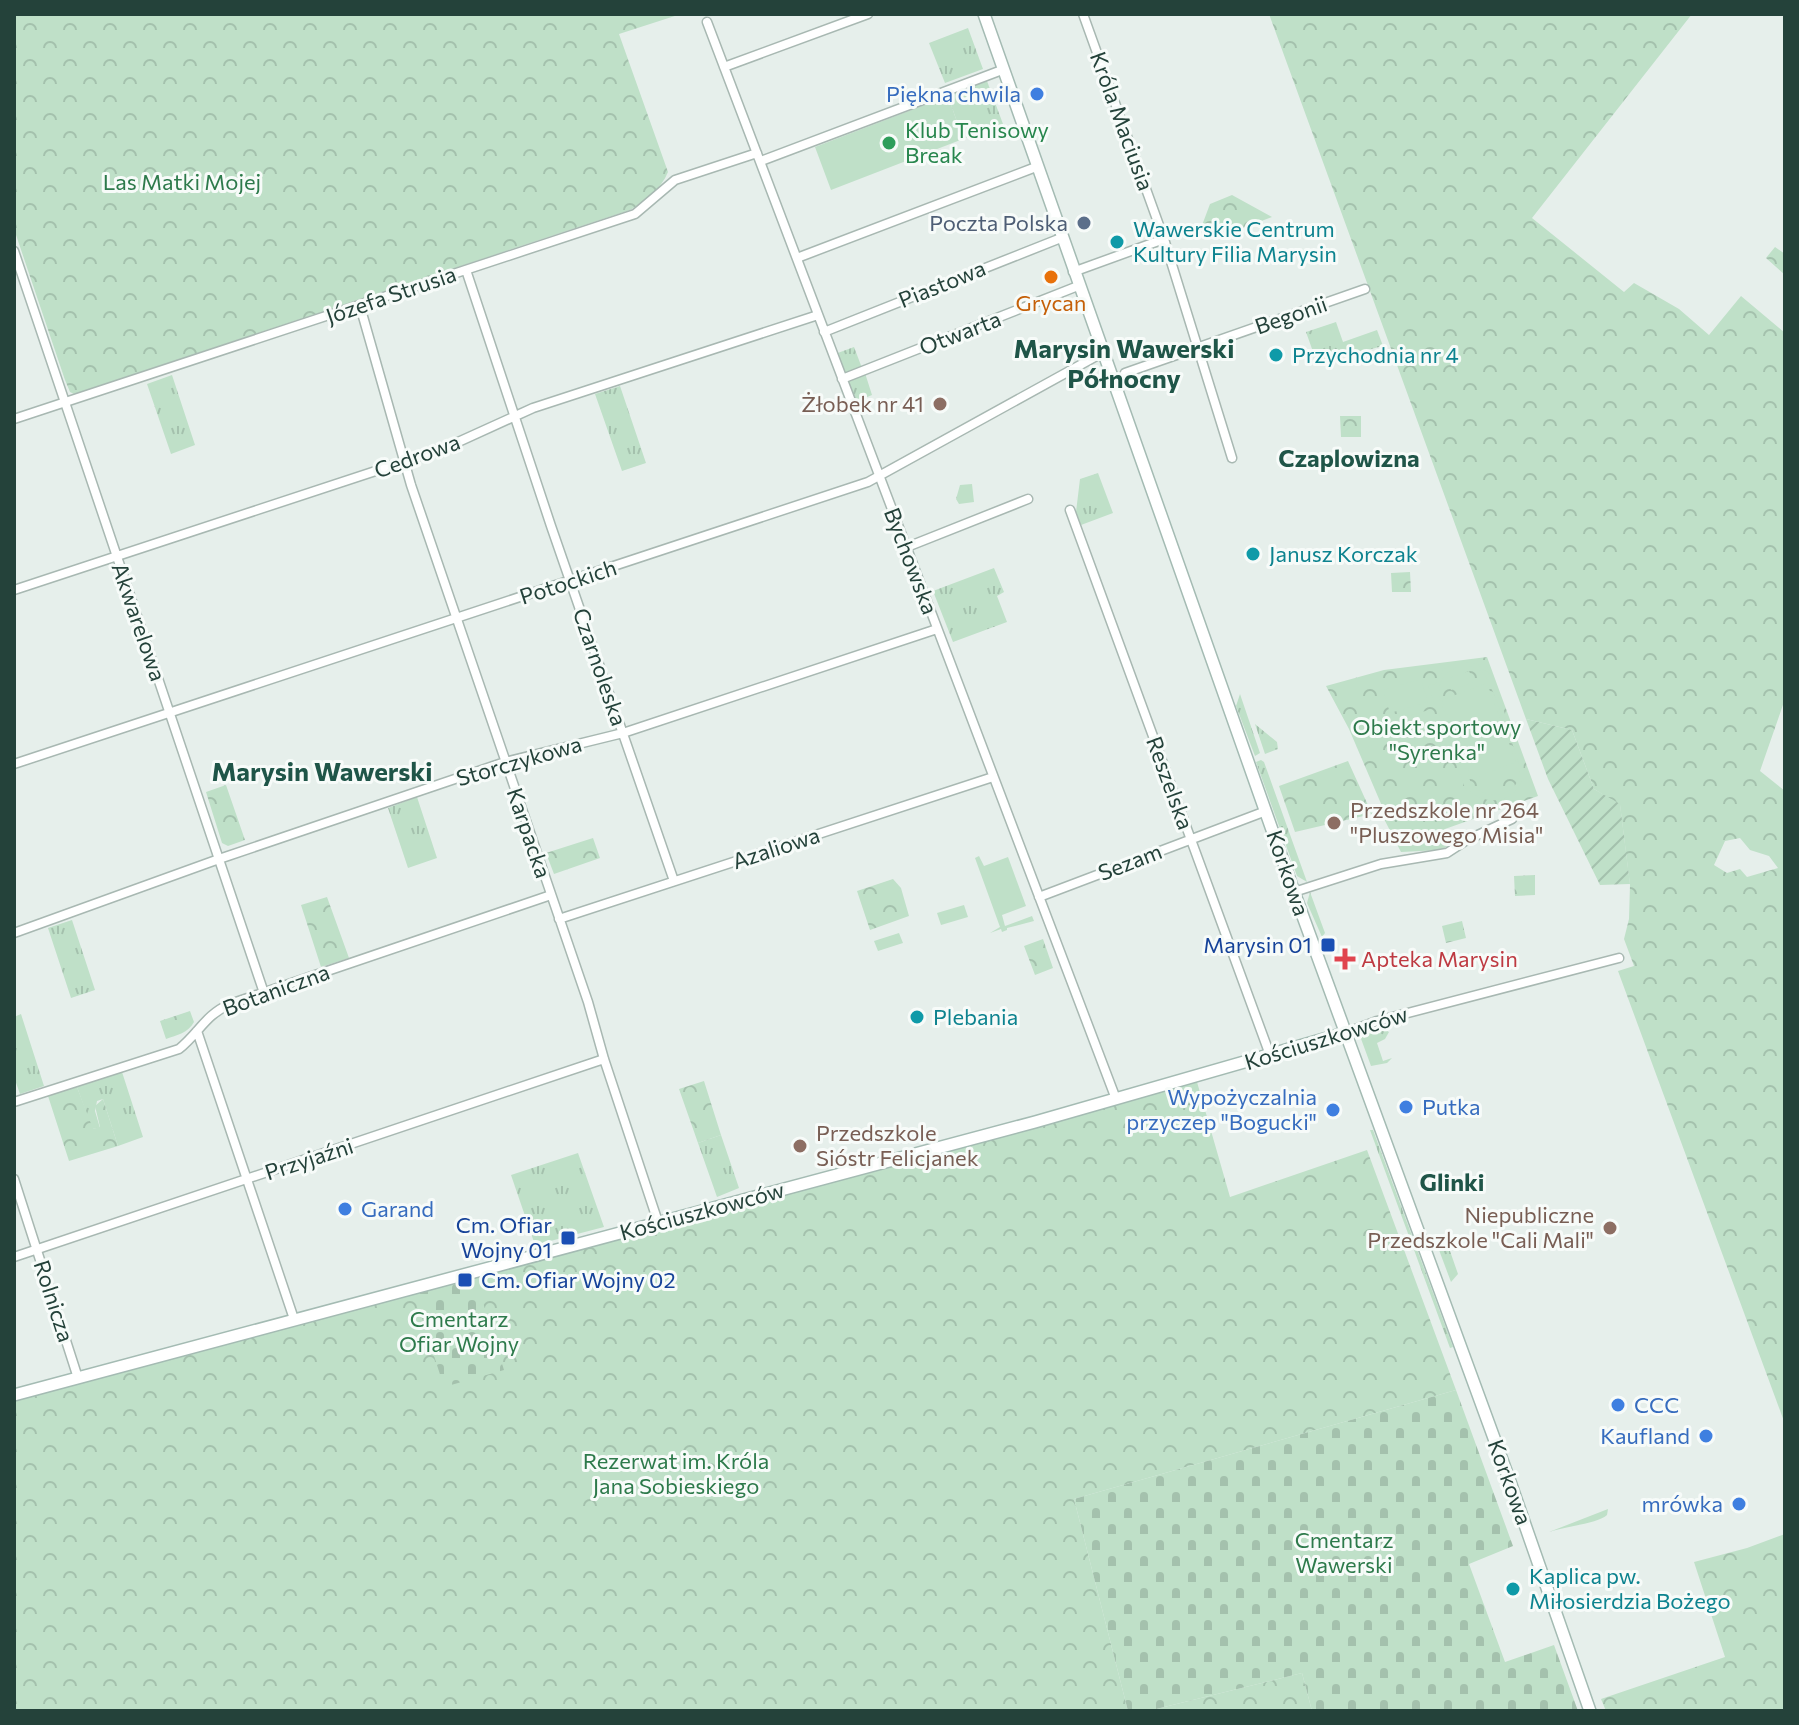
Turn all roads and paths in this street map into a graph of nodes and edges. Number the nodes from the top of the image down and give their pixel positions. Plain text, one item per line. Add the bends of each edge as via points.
1 (868, 14) edge
2 (982, 14) edge
3 (1083, 14) edge
4 (707, 22) dead end
5 (724, 67) junction
6 (1002, 70) junction
7 (759, 157) junction
8 (1036, 167) junction
9 (1061, 238) junction
10 (1164, 239) junction
11 (14, 253) edge
12 (797, 258) junction
13 (466, 270) junction
14 (1073, 272) junction
15 (1078, 286) junction
16 (1365, 289) dead end
17 (360, 306) junction
18 (818, 315) junction
19 (824, 332) junction
20 (1199, 347) junction
21 (1102, 353) junction
22 (1125, 373) dead end
23 (842, 379) junction
24 (66, 402) junction
25 (514, 415) junction
26 (14, 419) edge
27 (1232, 458) dead end
28 (406, 461) junction
29 (880, 477) junction
30 (1028, 499) dead end
31 (1070, 510) dead end
32 (907, 547) junction
33 (117, 557) junction
34 (570, 581) junction
35 (14, 590) edge
36 (456, 619) junction
37 (937, 629) junction
38 (170, 713) junction
39 (623, 733) junction
40 (505, 762) junction
41 (14, 764) edge
42 (993, 777) junction
43 (1266, 811) junction
44 (1512, 819) dead end
45 (1190, 838) junction
46 (219, 859) junction
47 (674, 881) junction
48 (1294, 892) junction
49 (551, 895) junction
50 (1039, 897) junction
51 (559, 919) junction
52 (14, 933) edge
53 (1619, 958) dead end
54 (264, 993) junction
55 (197, 1031) junction
56 (1345, 1033) junction
57 (1270, 1055) junction
58 (604, 1059) junction
59 (1116, 1099) junction
60 (14, 1102) edge
61 (14, 1179) edge
62 (247, 1180) junction
63 (658, 1222) junction
64 (37, 1249) junction
65 (14, 1257) edge
66 (294, 1319) junction
67 (78, 1378) junction
68 (14, 1395) edge
69 (1590, 1711) edge

1 - 5 street
2 - 6 street, Korkowa
3 - 10 street, Króla Maciusia
4 - 5 street, Bychowska
5 - 7 street, Bychowska
6 - 7 street, Józefa Strusia
6 - 8 street, Korkowa
7 - 12 street, Bychowska
7 - 13 street, Józefa Strusia via 675,180 635,214
8 - 9 street, Korkowa
8 - 12 street
9 - 14 street, Korkowa
9 - 19 street, Piastowa
10 - 14 street
10 - 20 street, Króla Maciusia
11 - 24 street, Akwarelowa
12 - 18 street, Bychowska
13 - 17 street, Józefa Strusia
13 - 25 street, Czarnoleska
14 - 15 street, Korkowa
15 - 21 street, Korkowa
15 - 23 street, Otwarta
16 - 20 street, Begonii
17 - 24 street, Józefa Strusia
17 - 28 street, Karpacka
18 - 19 street, Bychowska
18 - 25 street, Cedrowa
19 - 23 street, Bychowska
20 - 22 street, Begonii
20 - 27 street, Króla Maciusia
21 - 29 street, Potockich
21 - 43 street, Korkowa
23 - 29 street, Bychowska
24 - 26 street, Józefa Strusia
24 - 33 street, Akwarelowa
25 - 28 street, Cedrowa
25 - 34 street, Czarnoleska
28 - 33 street, Cedrowa
28 - 36 street, Karpacka
29 - 32 street, Bychowska
29 - 34 street, Potockich
30 - 32 street
31 - 45 street, Reszelska
32 - 37 street, Bychowska
33 - 35 street, Cedrowa
33 - 38 street, Akwarelowa
34 - 36 street, Potockich
34 - 39 street, Czarnoleska
36 - 38 street, Potockich
36 - 40 street, Karpacka
37 - 39 street, Storczykowa
37 - 42 street, Bychowska
38 - 41 street, Potockich
38 - 46 street, Akwarelowa
39 - 40 street, Storczykowa
39 - 47 street, Czarnoleska
40 - 46 street, Storczykowa
40 - 49 street, Karpacka
42 - 47 street, Azaliowa
42 - 50 street, Bychowska
43 - 45 street, Sezam
43 - 48 street, Korkowa
44 - 48 street via 1447,853 1381,864
45 - 50 street, Sezam
45 - 57 street, Reszelska
46 - 52 street, Storczykowa
46 - 54 street, Akwarelowa
47 - 51 street, Azaliowa
48 - 56 street, Korkowa
49 - 51 street, Karpacka
49 - 54 street, Botaniczna
50 - 59 street, Bychowska
51 - 58 street, Karpacka
53 - 56 street, Kościuszkowców
54 - 55 street, Botaniczna via 212,1013
55 - 60 street, Botaniczna via 168,1054
55 - 62 street
56 - 57 street, Kościuszkowców
56 - 69 street, Korkowa
57 - 59 street, Kościuszkowców
58 - 62 street, Przyjaźni
58 - 63 street, Karpacka
59 - 63 street, Kościuszkowców
61 - 64 street, Rolnicza
62 - 64 street, Przyjaźni
62 - 66 street
63 - 66 street, Kościuszkowców
64 - 65 street, Przyjaźni
64 - 67 street, Rolnicza
66 - 67 street, Kościuszkowców
67 - 68 street, Kościuszkowców

